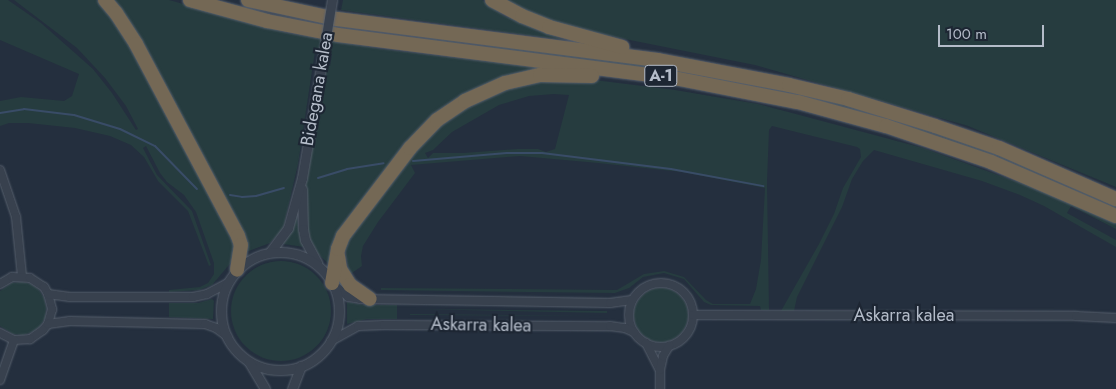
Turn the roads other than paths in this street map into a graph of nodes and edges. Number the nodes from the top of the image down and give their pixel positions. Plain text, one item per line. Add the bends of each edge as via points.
1 (105, 0) edge
2 (190, 0) edge
3 (248, 0) edge
4 (332, 0) edge
5 (492, 0) edge
6 (727, 72) junction
7 (674, 78) junction
8 (0, 170) edge
9 (302, 178) junction
10 (1116, 199) edge
11 (1116, 216) edge
12 (338, 249) junction
13 (270, 252) junction
14 (318, 266) junction
15 (237, 270) junction
16 (22, 276) junction
17 (332, 283) junction
18 (0, 284) edge
19 (228, 284) junction
20 (48, 294) junction
21 (370, 299) junction
22 (632, 300) junction
23 (693, 315) junction
24 (1116, 318) edge
25 (48, 324) junction
26 (634, 332) junction
27 (0, 333) edge
28 (227, 336) junction
29 (14, 340) junction
30 (330, 341) junction
31 (646, 343) junction
32 (670, 346) junction
33 (249, 361) junction
34 (301, 366) junction
35 (660, 370) junction
36 (0, 380) edge
37 (265, 389) edge
38 (292, 389) edge
39 (660, 389) edge

1 - 15 highway via 136,44 238,236 241,245
2 - 7 highway, A-1 via 267,21 338,34
3 - 6 highway, A-1 via 347,20 604,52
4 - 9 street, Bidegana kalea, bridge
5 - 6 highway via 522,16 580,37
6 - 10 highway, A-1 via 848,99 935,126 1024,159
7 - 11 highway, A-1 via 798,102 886,126 991,162
7 - 12 highway via 540,75 505,83 478,94 438,120 410,148 354,219
8 - 16 street via 16,218
9 - 13 street, Bidegana kalea via 288,228
9 - 14 street, Bidegana kalea via 305,240
12 - 17 highway
12 - 21 highway via 344,277
13 - 14 street via 291,252
13 - 15 street
14 - 17 street
15 - 19 street
16 - 18 street
16 - 20 street via 37,282
17 - 21 street, Askarra kalea via 348,297
17 - 30 street via 339,312
19 - 20 street via 192,297 70,297
19 - 28 street via 221,310
20 - 25 street via 52,309
21 - 22 street, Askarra kalea
22 - 23 street via 647,285 668,283 686,295
22 - 26 street via 629,316
23 - 24 street, Askarra kalea
23 - 32 street via 684,337
25 - 28 street via 70,321 206,324
25 - 29 street via 37,336
26 - 30 street, Askarra kalea via 610,326 384,325 358,326
26 - 31 street
27 - 29 street
28 - 33 street
29 - 36 street
30 - 34 street via 318,356
31 - 32 street
31 - 35 street
32 - 35 street via 663,356
33 - 34 street via 274,370
33 - 37 street
34 - 38 street
35 - 39 street

